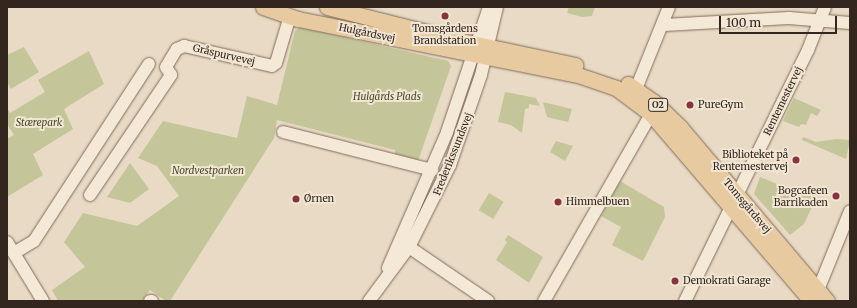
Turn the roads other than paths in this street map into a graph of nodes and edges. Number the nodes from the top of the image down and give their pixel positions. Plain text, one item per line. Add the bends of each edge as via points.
1 (263, 7) edge
2 (327, 7) edge
3 (489, 7) edge
4 (497, 7) edge
5 (670, 7) edge
6 (826, 7) edge
7 (290, 16) junction
8 (821, 20) junction
9 (850, 23) edge
10 (664, 25) junction
11 (480, 51) junction
12 (150, 64) dead end
13 (636, 89) junction
14 (651, 114) junction
15 (284, 132) dead end
16 (432, 170) junction
17 (90, 195) dead end
18 (735, 201) junction
19 (850, 211) edge
20 (7, 242) edge
21 (405, 244) junction
22 (14, 253) junction
23 (819, 297) edge
24 (42, 300) edge
25 (369, 301) edge
26 (488, 301) edge
27 (544, 301) edge
28 (685, 301) edge

1 - 7 main road, Hulgårdsvej / O2
2 - 11 main road, Hulgårdsvej / O2
3 - 11 street, Frederikssundsvej
4 - 11 street, Frederikssundsvej
5 - 10 street
6 - 8 street, Rentemestervej
7 - 11 main road, Hulgårdsvej / O2
7 - 17 street, Gråspurvevej via 276,63 272,66 184,46 177,49 166,67 171,75
8 - 9 street
8 - 10 street via 758,19
8 - 18 street, Rentemestervej
10 - 13 street
11 - 13 main road, Tomsgårdsvej / O2 via 581,66
11 - 14 main road, Tomsgårdsvej / O2 via 601,82 630,97
11 - 16 street, Frederikssundsvej
11 - 21 street, Frederikssundsvej via 463,131 433,203
12 - 22 street via 34,240
13 - 18 main road, Tomsgårdsvej / O2 via 680,127
14 - 18 main road, Tomsgårdsvej / O2
14 - 27 street
15 - 16 street
16 - 21 street, Frederikssundsvej
18 - 23 main road, Tomsgårdsvej / O2
18 - 28 street, Rentemestervej
19 - 23 street
20 - 22 street
21 - 25 street, Frederikssundsvej
21 - 26 street
22 - 24 street

